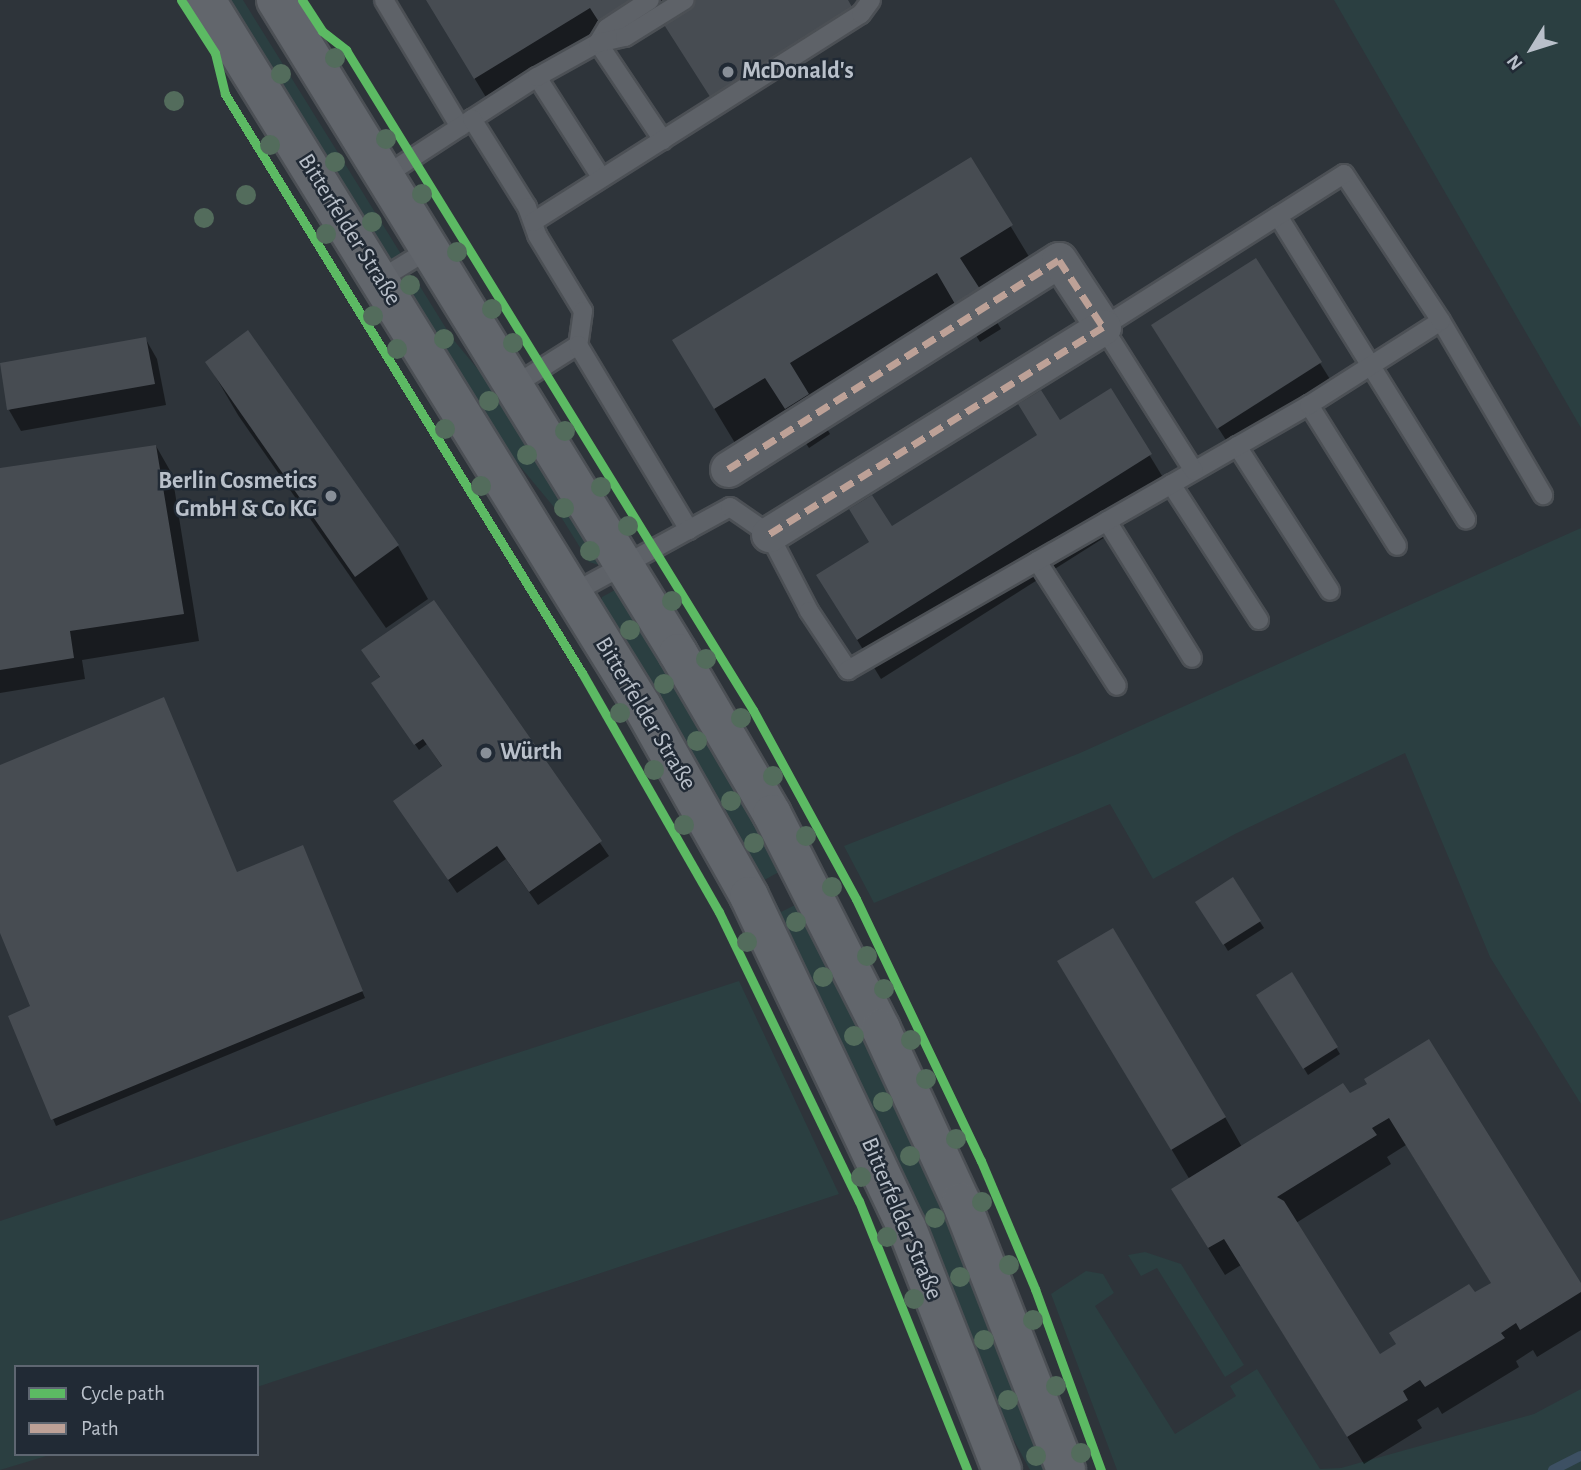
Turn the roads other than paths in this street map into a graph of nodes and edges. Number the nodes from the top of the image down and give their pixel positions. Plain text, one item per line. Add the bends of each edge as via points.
1 (206, 0) edge
2 (276, 0) edge
3 (384, 0) edge
4 (650, 0) edge
5 (685, 0) edge
6 (871, 0) edge
7 (598, 43) junction
8 (537, 77) junction
9 (466, 123) junction
10 (663, 140) junction
11 (386, 174) junction
12 (601, 177) junction
13 (1278, 216) junction
14 (533, 222) junction
15 (431, 248) junction
16 (379, 280) junction
17 (1441, 321) junction
18 (1103, 327) junction
19 (578, 345) junction
20 (1373, 363) junction
21 (515, 385) junction
22 (1309, 405) junction
23 (1237, 446) junction
24 (728, 469) joint
25 (1194, 471) junction
26 (1171, 484) junction
27 (1544, 495) dead end
28 (730, 508) junction
29 (1466, 519) dead end
30 (1107, 521) junction
31 (689, 530) junction
32 (769, 534) junction
33 (1397, 546) dead end
34 (1037, 561) junction
35 (624, 565) junction
36 (1330, 591) dead end
37 (573, 593) junction
38 (1259, 620) dead end
39 (1192, 658) dead end
40 (1117, 686) dead end
41 (1002, 1470) edge
42 (1066, 1470) edge

1 - 16 main road, Bitterfelder Straße
2 - 11 main road
3 - 9 lane
4 - 7 lane via 607,28
5 - 7 lane via 625,37
6 - 10 lane via 861,14
7 - 8 lane
7 - 10 lane
8 - 9 lane
8 - 12 lane
9 - 11 lane
9 - 14 lane
10 - 12 lane
11 - 15 main road
12 - 14 lane
13 - 17 lane via 1344,174
13 - 18 lane
13 - 20 lane
14 - 19 lane via 583,311
15 - 16 lane
15 - 21 main road
16 - 37 main road, Bitterfelder Straße
17 - 20 lane
17 - 27 lane
18 - 24 street via 1059,260
18 - 25 lane
18 - 32 street
19 - 21 lane
19 - 31 lane
20 - 22 lane
20 - 29 lane
21 - 35 main road
22 - 23 lane
22 - 33 lane
23 - 25 lane
23 - 36 lane
24 - 28 lane
25 - 26 lane
26 - 30 lane
26 - 38 lane
28 - 31 lane
28 - 32 lane
30 - 34 lane
30 - 39 lane
31 - 35 lane
32 - 34 lane via 809,611 848,670
34 - 40 lane
35 - 37 lane
35 - 42 main road via 732,743 826,917 961,1202
37 - 41 main road, Bitterfelder Straße via 708,821 834,1067 907,1228

